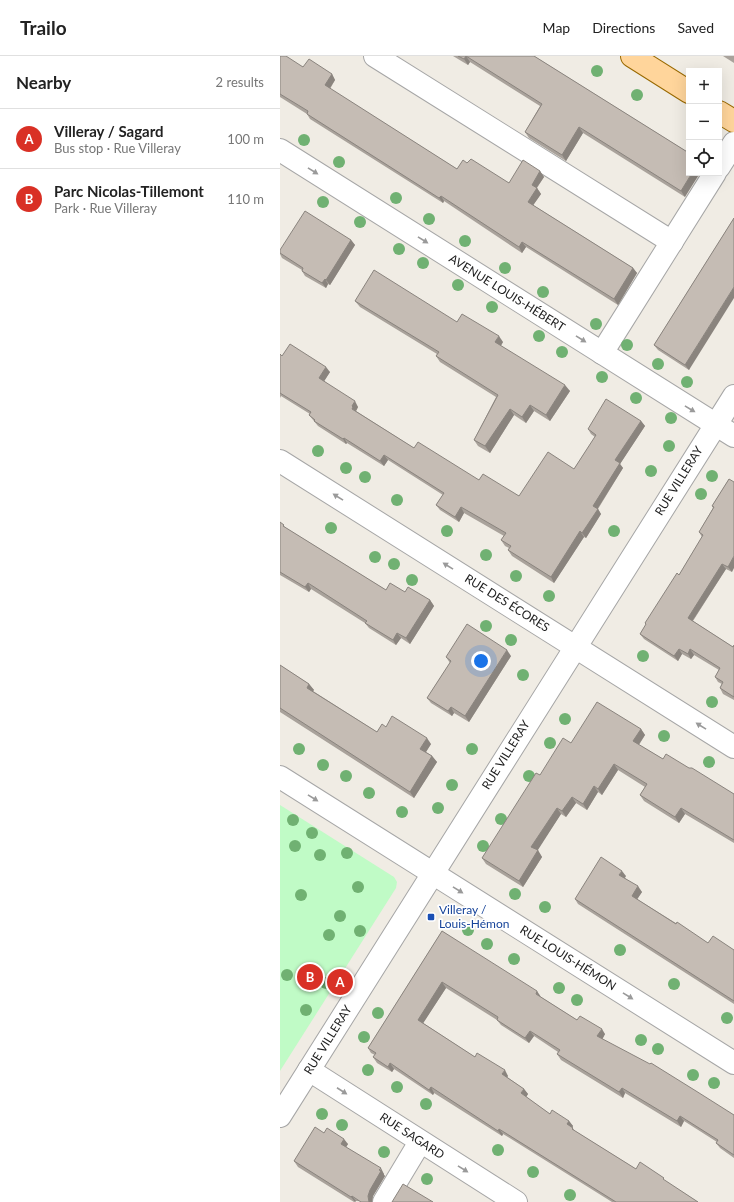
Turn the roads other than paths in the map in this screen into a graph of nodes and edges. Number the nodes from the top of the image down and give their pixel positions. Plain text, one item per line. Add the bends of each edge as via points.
1 (375, 56) edge
2 (632, 56) edge
3 (686, 90) edge
4 (722, 114) edge
5 (734, 121) edge
6 (734, 143) edge
7 (280, 150) edge
8 (722, 162) edge
9 (713, 176) edge
10 (672, 242) junction
11 (602, 353) junction
12 (734, 396) edge
13 (716, 424) junction
14 (734, 436) edge
15 (280, 461) edge
16 (575, 646) junction
17 (734, 747) edge
18 (280, 777) edge
19 (432, 873) junction
20 (734, 1063) edge
21 (309, 1070) junction
22 (280, 1116) edge
23 (420, 1142) junction
24 (384, 1202) edge
25 (516, 1202) edge

1 - 10 street
2 - 3 main road
4 - 5 main road
6 - 8 street
7 -> 11 street, AVENUE LOUIS-HÉBERT
9 - 10 street
10 - 11 street
11 -> 13 street, AVENUE LOUIS-HÉBERT
12 - 13 street, RUE VILLERAY
13 - 14 street, AVENUE LOUIS-HÉBERT
13 - 16 street, RUE VILLERAY
16 -> 15 street, RUE DES ÉCORES
17 -> 16 street, RUE DES ÉCORES
16 - 19 street, RUE VILLERAY
18 -> 19 street, RUE LOUIS-HÉMON
19 -> 20 street, RUE LOUIS-HÉMON
19 - 21 street, RUE VILLERAY
21 - 22 street, RUE VILLERAY
21 -> 23 street, RUE SAGARD
23 - 24 street
23 -> 25 street, RUE SAGARD

